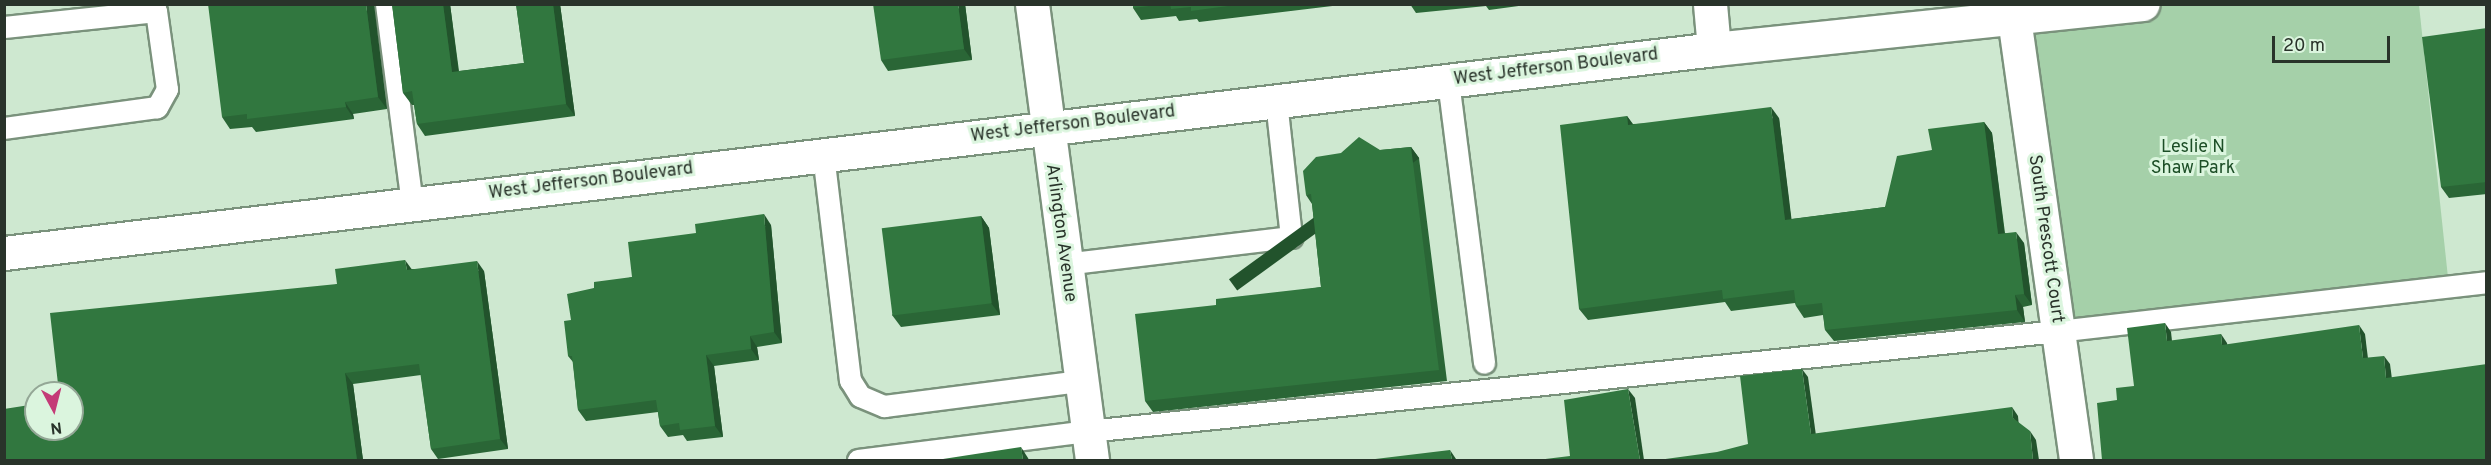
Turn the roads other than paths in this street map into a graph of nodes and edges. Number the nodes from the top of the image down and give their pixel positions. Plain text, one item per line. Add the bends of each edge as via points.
1 (386, 4) edge
2 (1032, 4) edge
3 (1710, 4) edge
4 (2143, 4) edge
5 (156, 8) edge
6 (2014, 18) junction
7 (4, 27) edge
8 (1714, 49) junction
9 (1448, 81) junction
10 (1276, 101) junction
11 (1045, 128) junction
12 (4, 129) edge
13 (823, 154) junction
14 (412, 204) junction
15 (4, 253) edge
16 (1064, 264) junction
17 (2487, 282) edge
18 (2058, 332) junction
19 (1484, 363) dead end
20 (1080, 381) junction
21 (1090, 446) edge
22 (858, 460) edge
23 (2076, 460) edge

1 - 14 lane
2 - 11 main road, Arlington Avenue
3 - 8 main road
4 - 6 main road, West Jefferson Boulevard
5 - 7 lane
5 - 12 lane via 167,89 157,107
6 - 8 main road, West Jefferson Boulevard
6 - 18 main road, South Prescott Court
8 - 9 main road, West Jefferson Boulevard
9 - 10 main road, West Jefferson Boulevard
9 - 19 lane
10 - 11 main road, West Jefferson Boulevard
10 - 16 lane via 1291,237
11 - 13 main road, West Jefferson Boulevard
11 - 16 main road, Arlington Avenue
13 - 14 main road, West Jefferson Boulevard
13 - 20 lane via 850,380 860,396 884,406
14 - 15 main road, West Jefferson Boulevard
16 - 20 main road, Arlington Avenue
17 - 18 lane
18 - 21 lane
18 - 23 main road, South Prescott Court
20 - 21 main road, Arlington Avenue
21 - 22 lane

